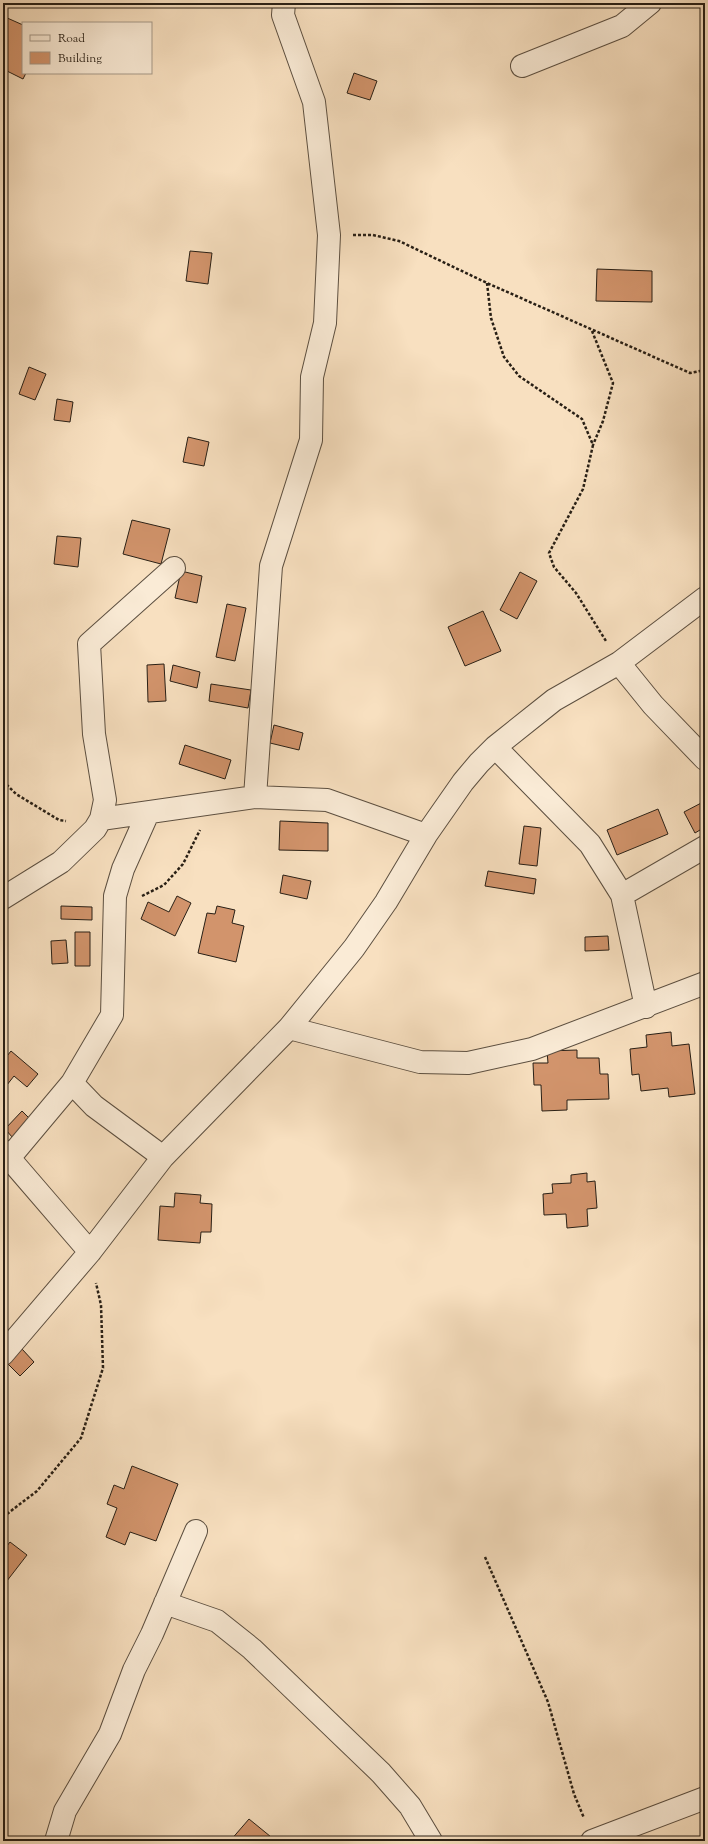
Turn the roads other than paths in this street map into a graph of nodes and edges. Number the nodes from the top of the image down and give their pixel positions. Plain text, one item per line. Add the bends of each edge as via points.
1 (284, 3) edge
2 (650, 3) edge
3 (522, 66) dead end
4 (174, 568) dead end
5 (705, 598) edge
6 (619, 663) junction
7 (495, 746) junction
8 (705, 759) edge
9 (255, 797) junction
10 (148, 813) junction
11 (98, 824) junction
12 (426, 835) junction
13 (705, 848) edge
14 (622, 895) junction
15 (3, 898) edge
16 (705, 983) edge
17 (646, 1007) junction
18 (289, 1028) junction
19 (72, 1083) junction
20 (6, 1154) edge
21 (163, 1157) junction
22 (90, 1252) junction
23 (3, 1354) edge
24 (196, 1531) dead end
25 (165, 1603) junction
26 (705, 1798) edge
27 (56, 1841) edge
28 (431, 1841) edge
29 (593, 1841) edge

1 - 9 street via 283,15 314,102 329,235 325,323 312,377 311,440 271,566
2 - 3 street via 622,26
4 - 11 street via 89,644 94,734 105,800
5 - 6 street
6 - 7 street via 554,700
6 - 8 street via 653,705
7 - 12 street via 463,782
7 - 14 street via 590,844
9 - 10 street
9 - 12 street via 327,800
10 - 11 street
10 - 19 street via 123,870 115,896 112,1016
11 - 15 street via 61,862
12 - 18 street via 386,902 354,948
13 - 14 street
14 - 17 street
16 - 17 street
17 - 18 street via 532,1049 468,1063 420,1062
18 - 21 street
19 - 20 street
19 - 21 street via 94,1106
20 - 22 street
21 - 22 street
22 - 23 street
24 - 25 street
25 - 27 street via 134,1670 110,1734 65,1811
25 - 28 street via 217,1621 252,1649 380,1773 410,1806
26 - 29 street

